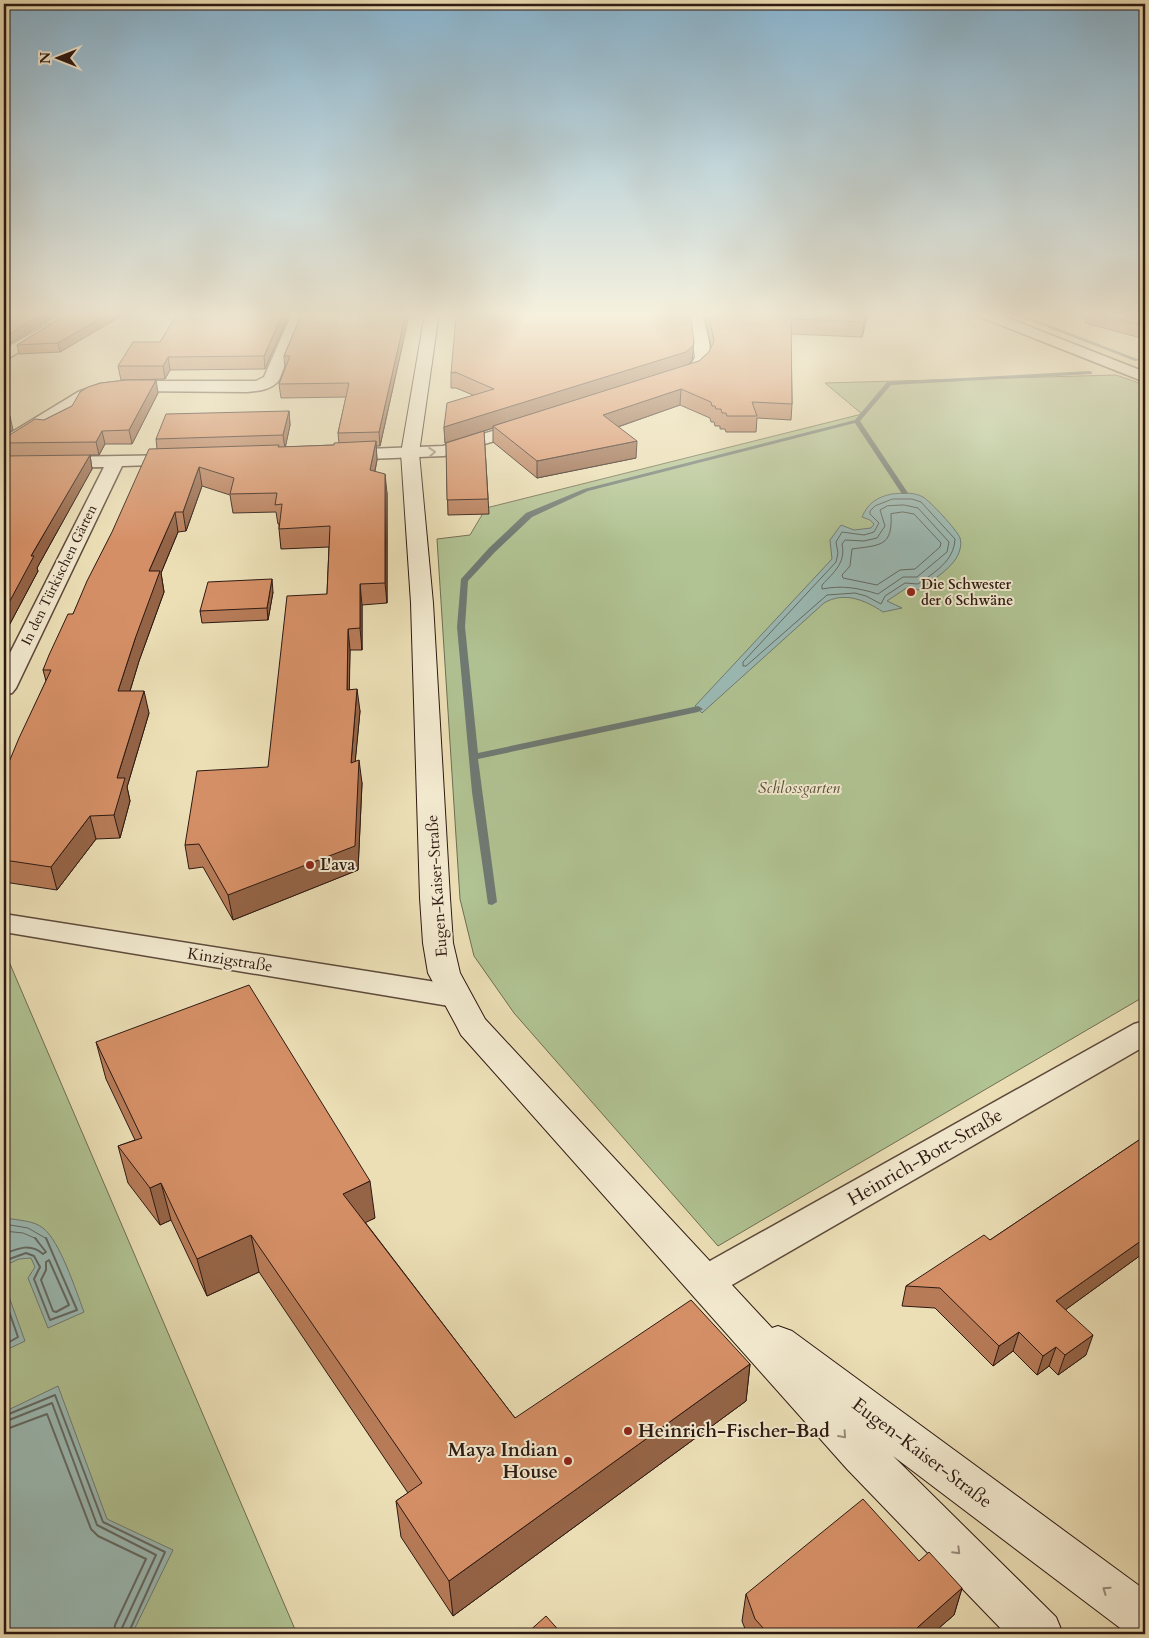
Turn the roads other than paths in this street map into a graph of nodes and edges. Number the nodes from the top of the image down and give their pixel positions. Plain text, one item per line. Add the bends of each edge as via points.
1 (97, 389) edge
2 (419, 389) edge
3 (537, 422) edge
4 (4, 444) edge
5 (410, 453) junction
6 (326, 456) edge
7 (201, 459) edge
8 (115, 462) junction
9 (4, 463) edge
10 (4, 688) edge
11 (4, 923) edge
12 (456, 996) junction
13 (1145, 1032) edge
14 (704, 1282) junction
15 (1145, 1618) edge
16 (1038, 1634) edge

1 - 4 street
2 - 5 main road, Eugen-Kaiser-Straße
5 -> 3 street via 453,449
5 - 6 street
5 - 12 main road, Eugen-Kaiser-Straße via 422,603 438,943 444,973
7 - 8 street
8 - 9 street
8 - 10 street, In den Türkischen Gärten
11 - 12 street, Kinzigstraße
12 - 14 main road, Eugen-Kaiser-Straße via 473,1027
13 - 14 street, Heinrich-Bott-Straße
15 -> 14 main road, Eugen-Kaiser-Straße via 783,1348
14 -> 16 main road, Eugen-Kaiser-Straße via 862,1455

